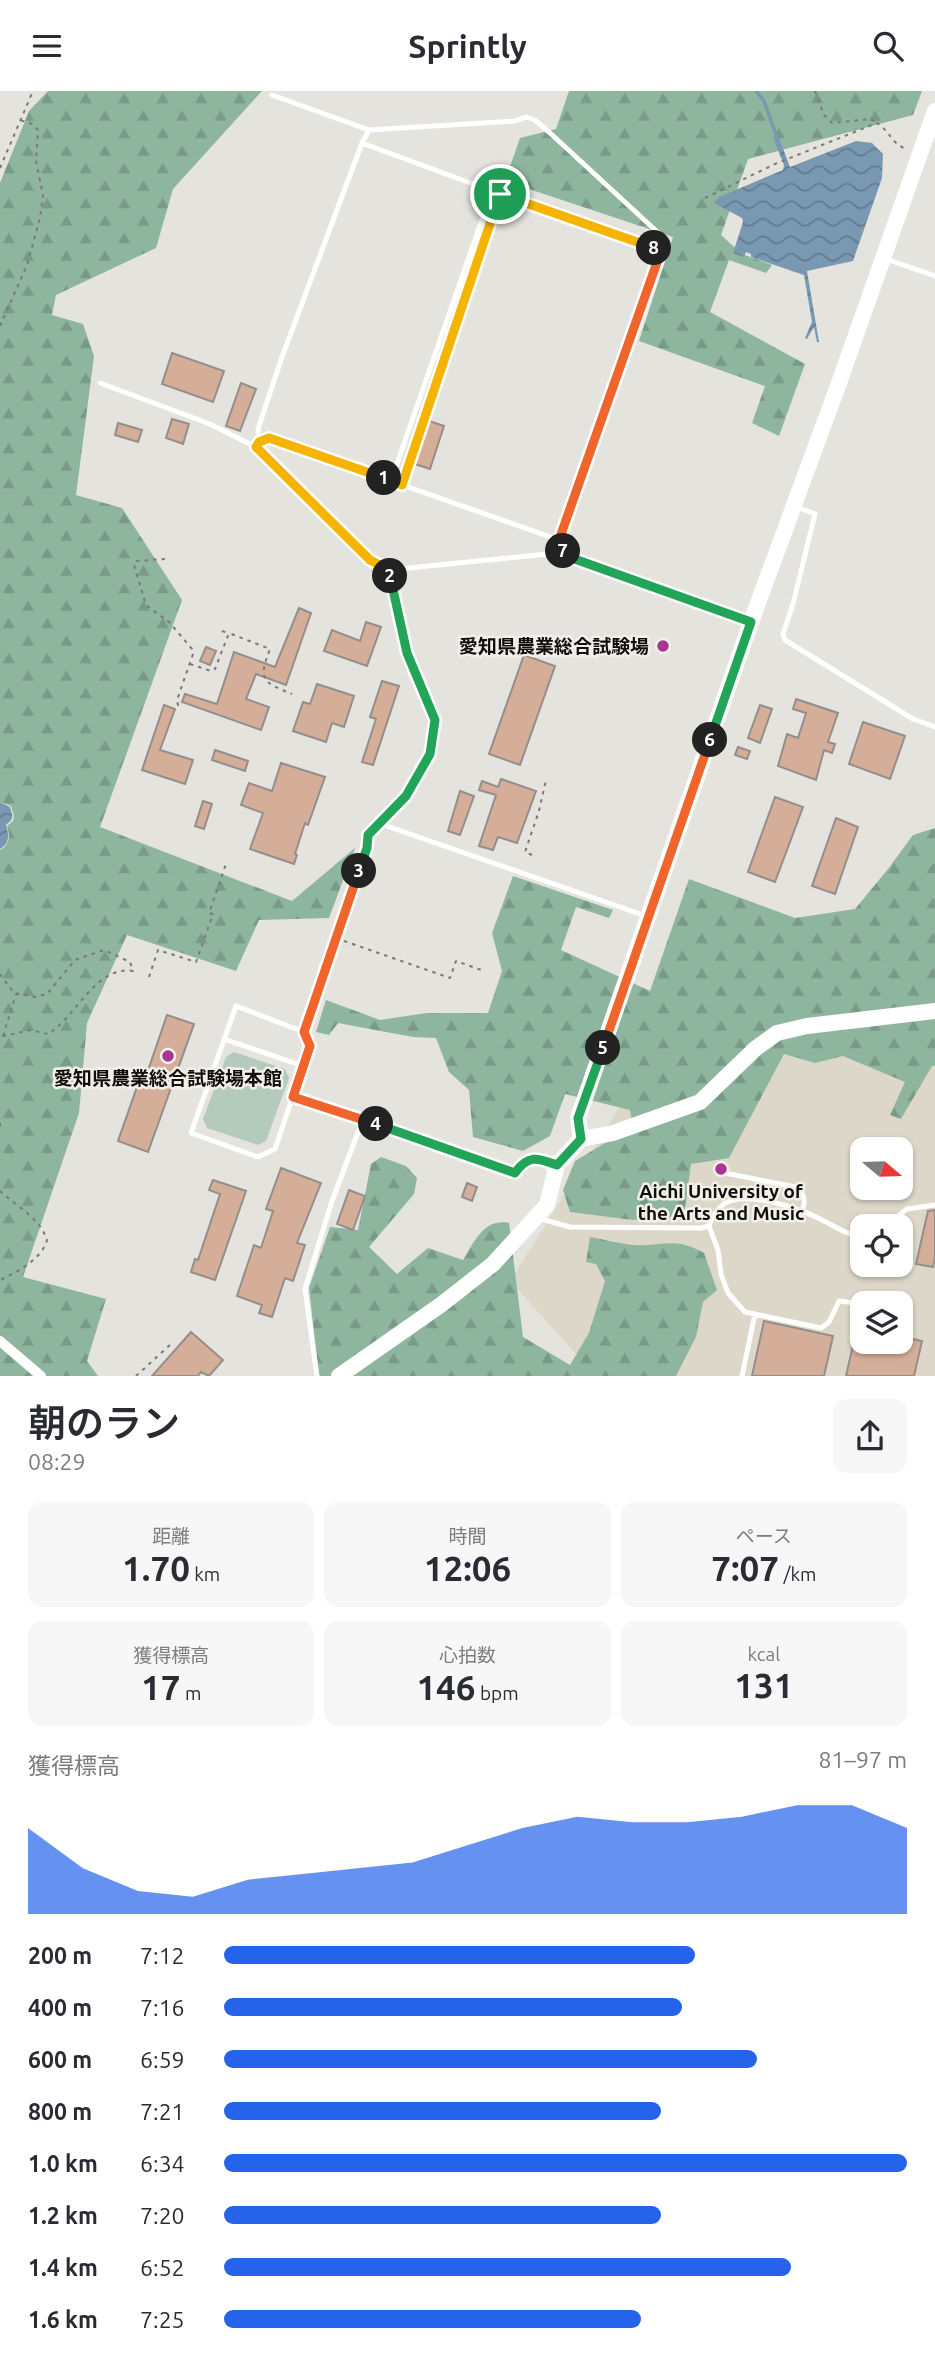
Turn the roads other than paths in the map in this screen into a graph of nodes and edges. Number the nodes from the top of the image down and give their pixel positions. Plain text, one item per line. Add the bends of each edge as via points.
1 (272, 96) dead end
2 (935, 111) edge
3 (369, 130) junction
4 (362, 143) junction
5 (661, 251) junction
6 (884, 257) junction
7 (935, 276) edge
8 (100, 383) dead end
9 (258, 445) junction
10 (391, 481) junction
11 (402, 485) junction
12 (793, 506) junction
13 (559, 540) junction
14 (561, 550) junction
15 (389, 570) junction
16 (751, 622) junction
17 (935, 727) edge
18 (381, 824) junction
19 (649, 917) junction
20 (935, 1011) edge
21 (304, 1032) junction
22 (224, 1039) junction
23 (303, 1066) junction
24 (293, 1097) junction
25 (363, 1119) junction
26 (581, 1139) junction
27 (557, 1165) junction
28 (725, 1173) dead end
29 (935, 1205) edge
30 (802, 1211) junction
31 (901, 1214) edge
32 (536, 1218) junction
33 (709, 1226) junction
34 (850, 1234) edge
35 (850, 1302) edge
36 (755, 1314) junction
37 (0, 1341) edge
38 (41, 1376) edge
39 (317, 1376) edge
40 (339, 1376) edge
41 (742, 1376) edge

1 - 3 lane
2 - 6 street
3 - 4 lane
3 - 5 lane via 526,117 535,120 665,239
4 - 9 lane via 282,358 258,429
4 - 10 lane via 492,191
5 - 11 lane via 500,194
5 - 13 lane
6 - 7 lane
6 - 12 street
8 - 9 lane
9 - 10 lane via 269,438
9 - 15 lane via 370,560
10 - 11 lane
11 - 13 lane
12 - 16 street
12 - 17 lane via 815,514 785,640 913,719
13 - 14 lane
14 - 15 lane
14 - 16 lane via 569,557
15 - 18 lane via 407,653 435,720 425,766
16 - 19 street
18 - 19 lane
18 - 21 lane via 368,835
19 - 26 street via 578,1118
20 - 26 street via 777,1033 700,1102 613,1133
21 - 22 lane via 236,1006
21 - 23 lane via 310,1046
22 - 23 lane
22 - 24 lane via 191,1133 258,1157 275,1149
23 - 24 lane
24 - 25 lane
25 - 27 lane via 515,1173 523,1162 538,1158
25 - 39 lane via 305,1289
26 - 27 street
27 - 32 street via 547,1205
28 - 30 lane via 795,1187 805,1200
29 - 31 lane
30 - 33 lane via 736,1199 718,1209
30 - 34 lane
32 - 33 lane via 570,1227
32 - 40 street via 493,1264
33 - 36 lane via 728,1293 746,1312
35 - 36 lane via 839,1301 821,1328
36 - 41 lane
37 - 38 street

